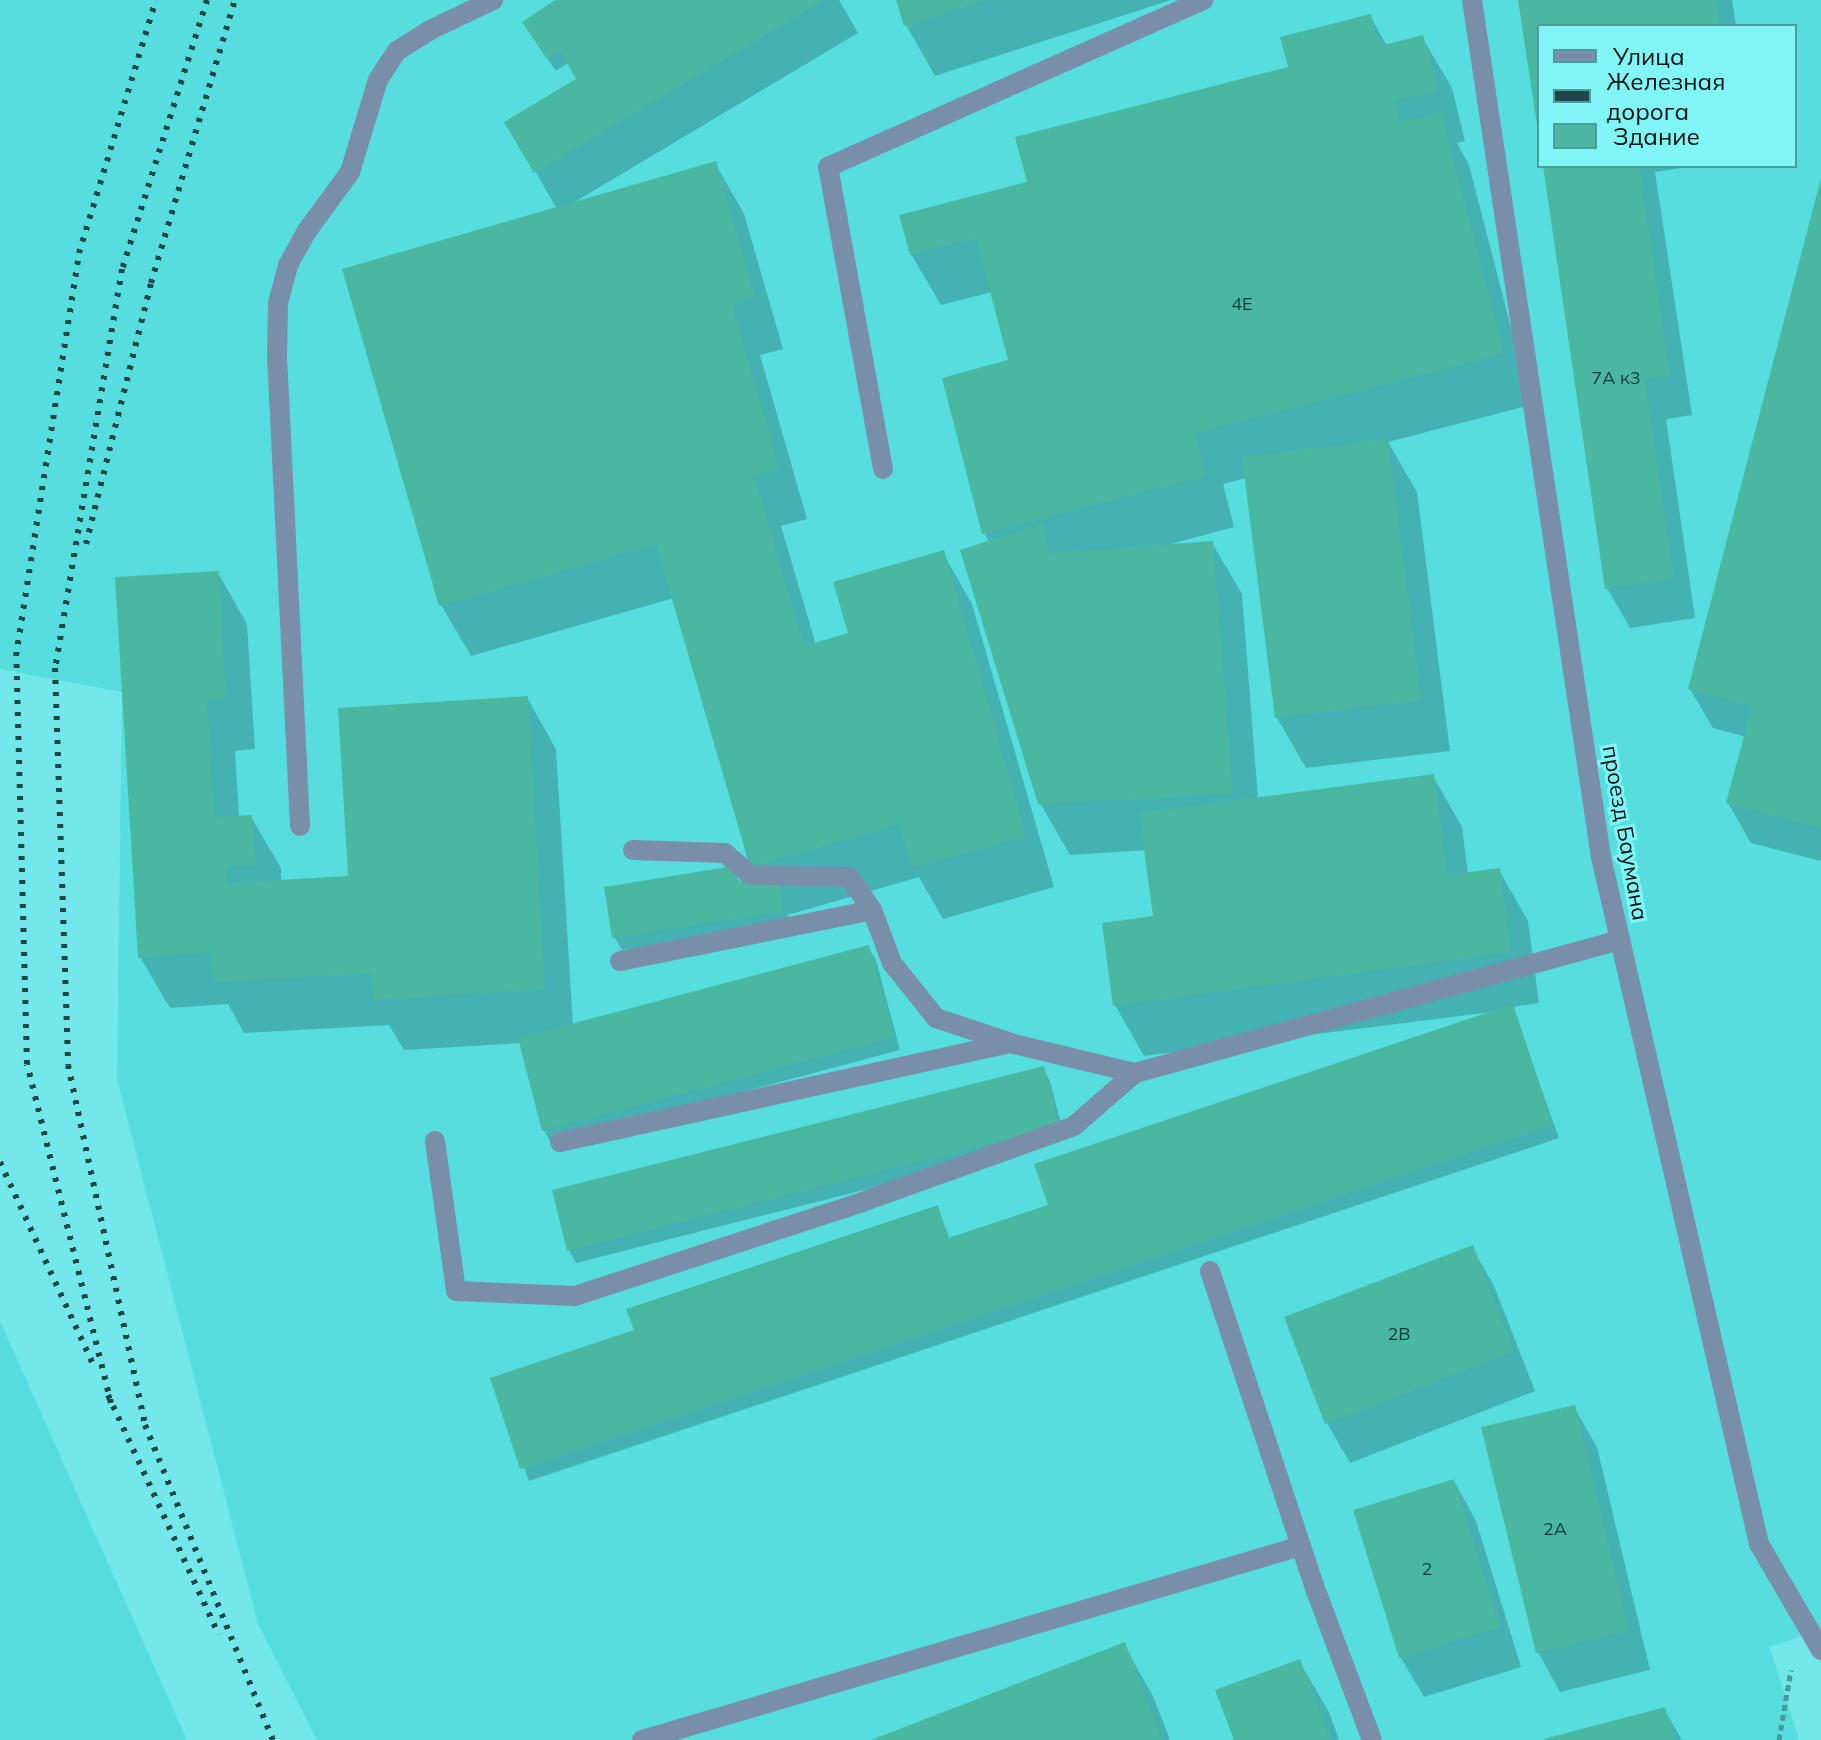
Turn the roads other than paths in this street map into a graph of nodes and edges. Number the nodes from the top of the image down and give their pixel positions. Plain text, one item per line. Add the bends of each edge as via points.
1 (493, 0) edge
2 (1203, 0) edge
3 (1472, 0) edge
4 (883, 469) dead end
5 (300, 826) dead end
6 (633, 850) dead end
7 (872, 910) junction
8 (1620, 940) junction
9 (620, 961) dead end
10 (1010, 1043) junction
11 (1135, 1073) junction
12 (435, 1141) dead end
13 (560, 1142) dead end
14 (1210, 1271) dead end
15 (1301, 1546) junction
16 (1814, 1657) edge
17 (642, 1740) edge
18 (1372, 1740) edge

1 - 5 street via 397,51 378,80 350,172 288,265 278,303
2 - 4 street via 828,167
3 - 8 street, проезд Баумана via 1601,857
6 - 7 street via 725,853 750,875 849,877
7 - 9 street
7 - 10 street via 892,963 936,1018
8 - 11 street
8 - 16 street, проезд Баумана via 1759,1544
10 - 11 street
10 - 13 street
11 - 12 street via 1074,1126 575,1296 456,1291
14 - 15 street
15 - 17 street
15 - 18 street

